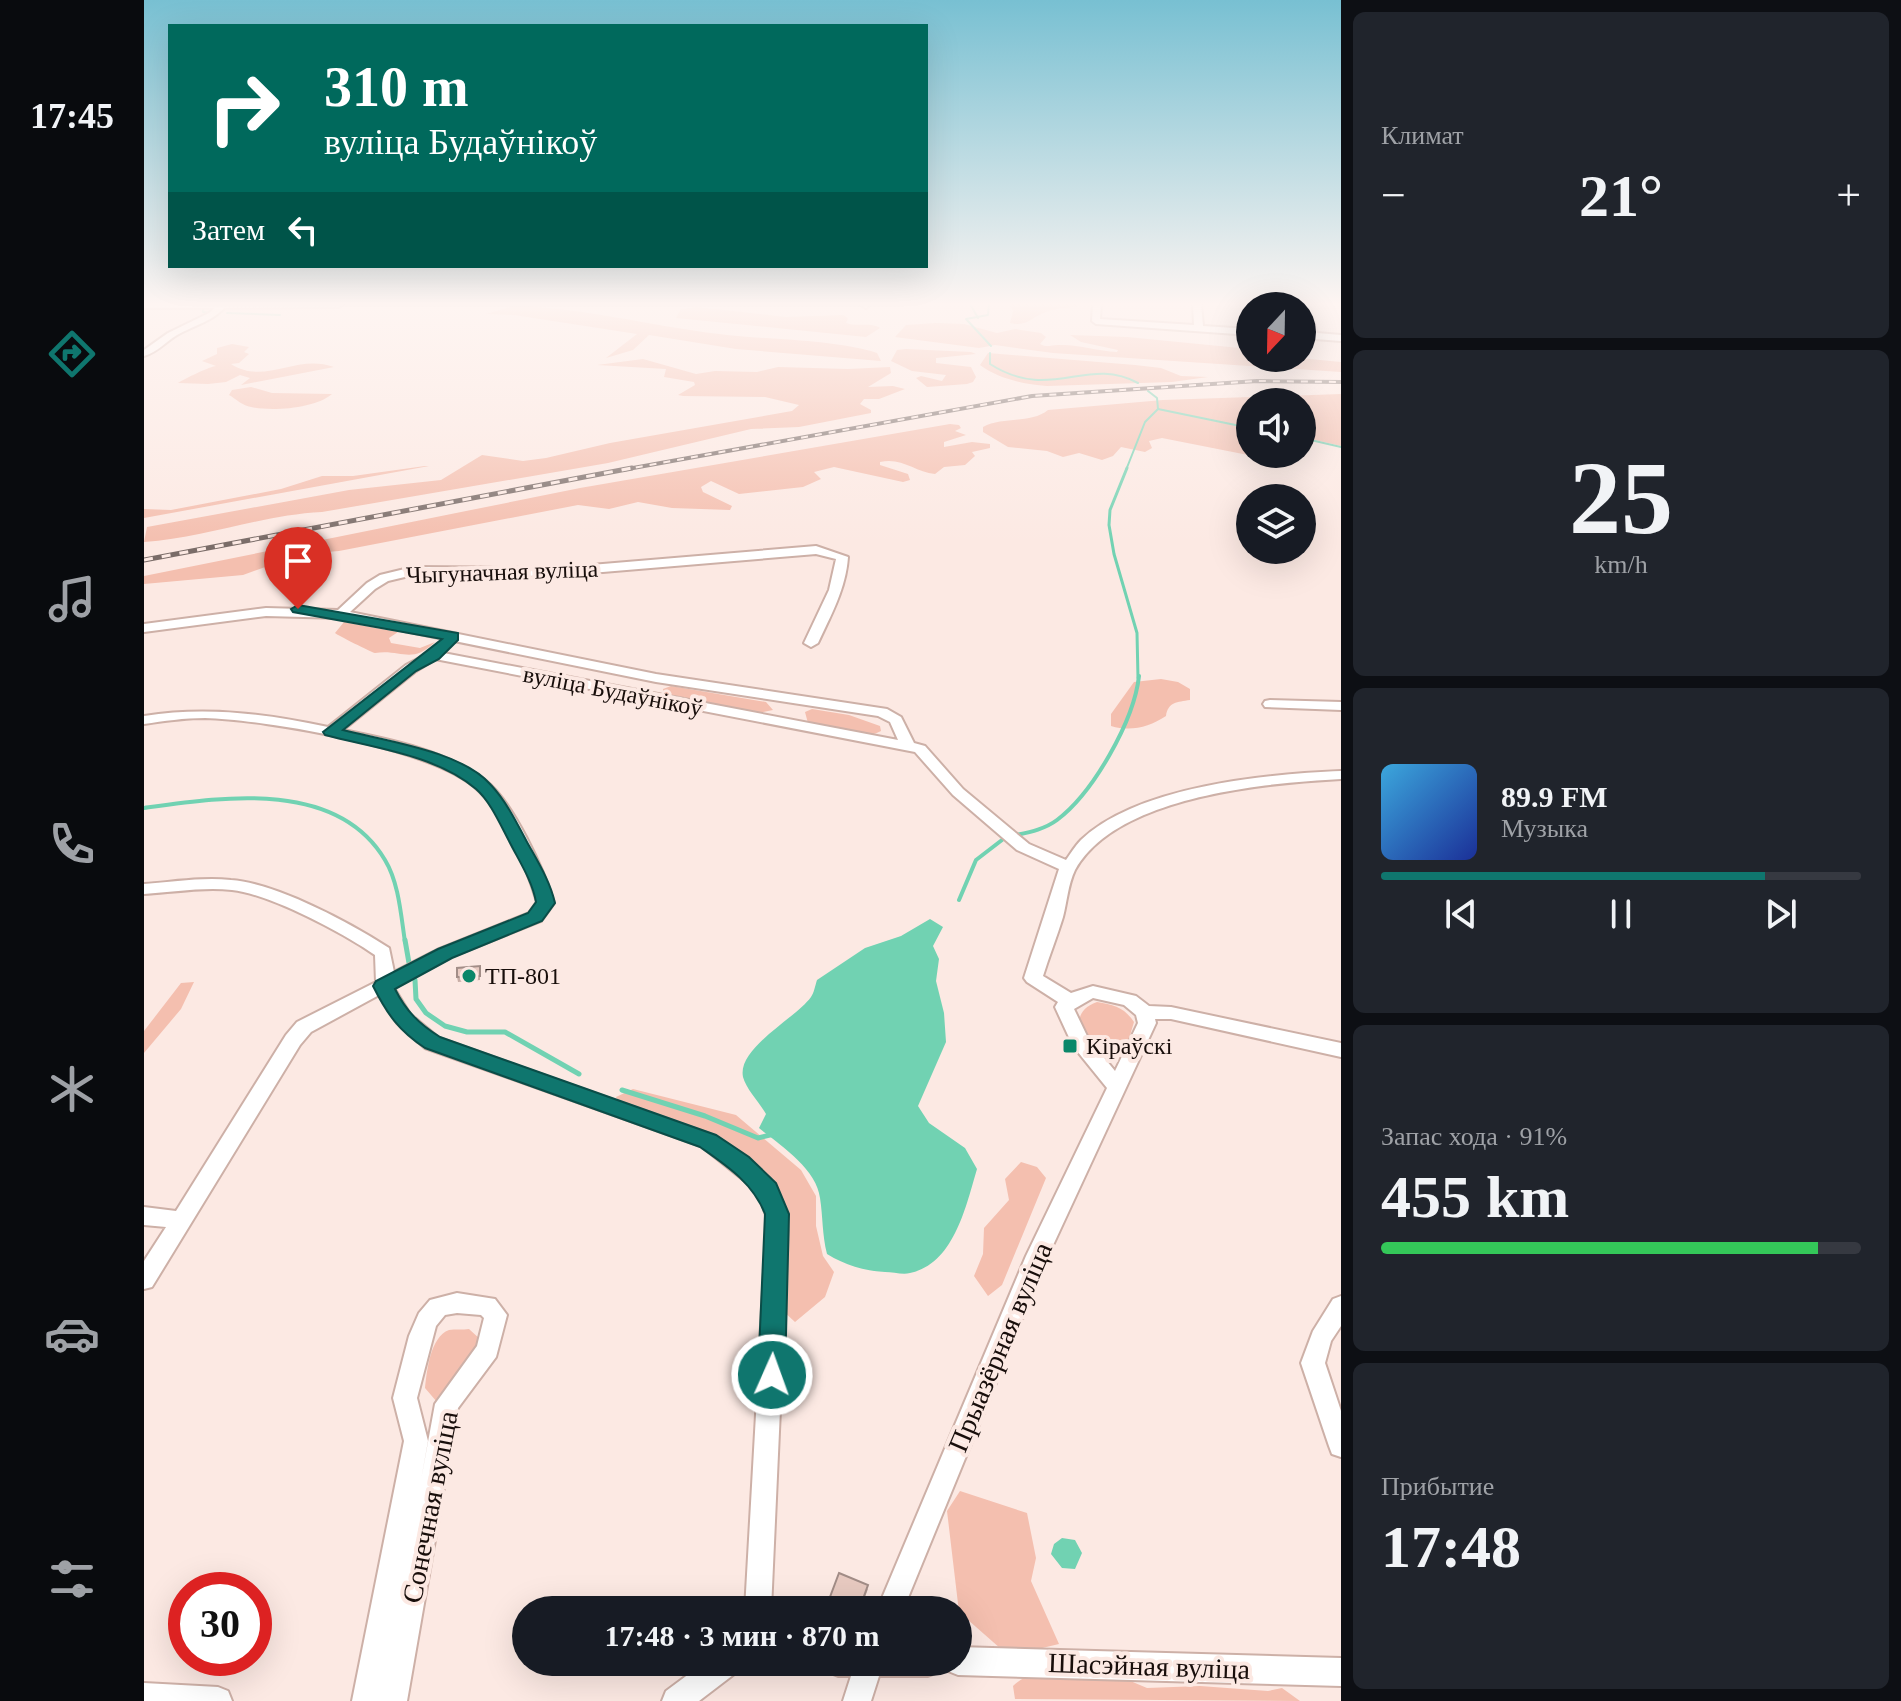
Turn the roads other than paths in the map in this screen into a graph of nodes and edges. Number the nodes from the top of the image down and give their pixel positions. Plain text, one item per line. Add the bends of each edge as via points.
1 (341, 614) junction
2 (144, 628) edge
3 (453, 636) junction
4 (811, 643) dead end
5 (433, 655) junction
6 (1270, 704) dead end
7 (1341, 706) edge
8 (144, 720) edge
9 (331, 732) junction
10 (914, 747) junction
11 (1341, 775) edge
12 (1069, 867) junction
13 (144, 889) edge
14 (384, 986) junction
15 (1070, 1001) junction
16 (1145, 1012) junction
17 (1341, 1050) edge
18 (1117, 1087) junction
19 (144, 1216) edge
20 (181, 1220) junction
21 (144, 1280) edge
22 (1341, 1306) edge
23 (1341, 1446) edge
24 (759, 1596) edge
25 (896, 1596) edge
26 (972, 1661) edge
27 (1341, 1672) edge
28 (709, 1676) edge
29 (864, 1676) edge
30 (144, 1697) edge
31 (218, 1701) edge
32 (366, 1701) edge
33 (393, 1701) edge
34 (676, 1701) edge
35 (857, 1701) edge

1 - 2 street via 257,611
1 - 3 street
1 - 4 street, Чыгуначная вуліца via 384,578 413,571 555,572 816,550 842,557 842,565
3 - 5 street
3 - 10 street via 656,678 882,712 896,720
5 - 9 street
5 - 10 street, вуліца Будаўнікоў
6 - 7 street
8 - 9 street via 240,716
9 - 14 street via 430,758 484,786 505,817 546,903 535,917 445,953
10 - 12 street via 1023,847
11 - 12 street via 1239,785 1151,807 1092,839
12 - 15 street via 1033,978
13 - 14 street via 211,884 269,893 383,952
14 - 20 street via 304,1027
14 - 24 street via 397,1013 432,1043 708,1141 768,1190 777,1214 776,1263
15 - 16 street via 1093,992 1108,994 1130,1000
15 - 18 street via 1064,1007 1080,1041
16 - 17 street
16 - 18 street, Прыазёрная вуліца via 1147,1023
18 - 25 street, Прыазёрная вуліца via 1037,1256
19 - 20 street
20 - 21 street
22 - 23 street via 1313,1363
26 - 27 street, Шасэйная вуліца
28 - 34 street
29 - 35 street
30 - 31 street
32 - 33 street, Сонечная вуліца via 416,1441 405,1398 420,1336 438,1307 487,1306 496,1315 488,1350 447,1404

